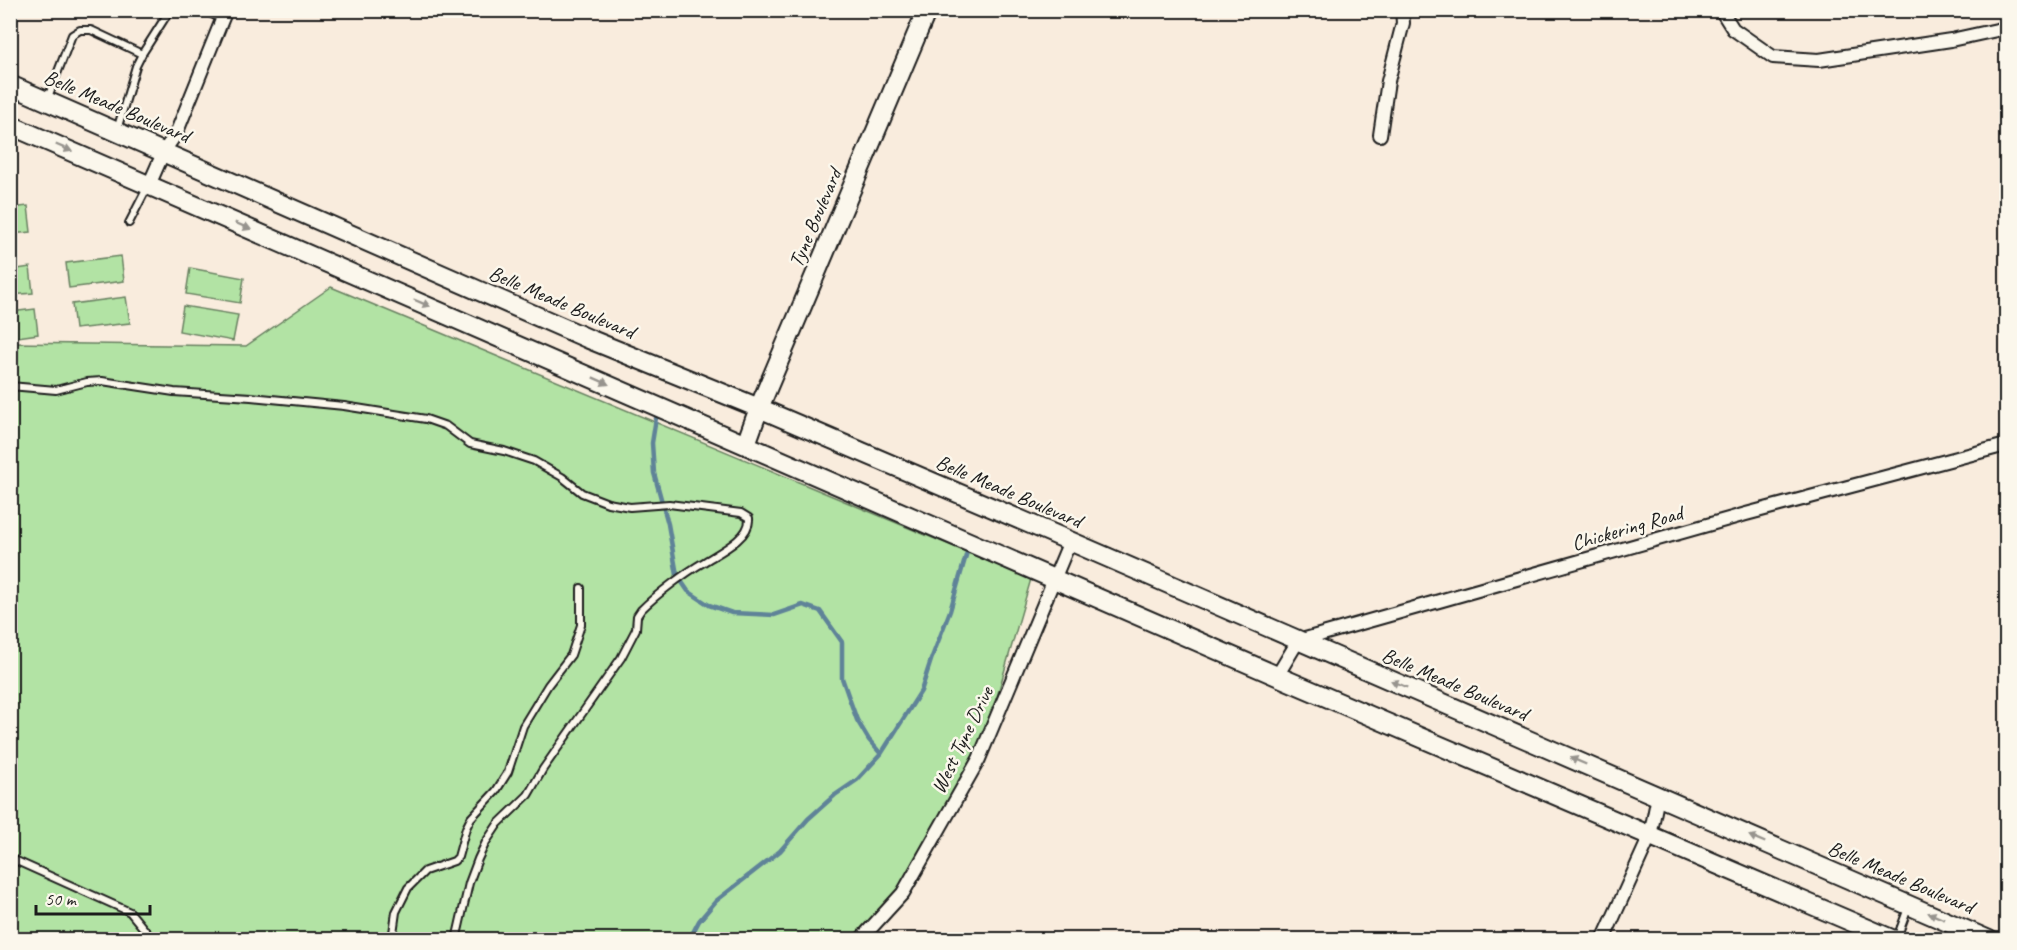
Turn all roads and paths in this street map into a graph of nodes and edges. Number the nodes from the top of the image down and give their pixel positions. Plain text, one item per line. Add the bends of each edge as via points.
1 (170, 10) edge
2 (203, 10) edge
3 (927, 10) edge
4 (1402, 10) edge
5 (1721, 10) edge
6 (224, 15) edge
7 (2007, 28) edge
8 (142, 54) junction
9 (10, 85) edge
10 (46, 100) junction
11 (10, 125) edge
12 (117, 131) junction
13 (1380, 135) dead end
14 (164, 151) junction
15 (149, 185) junction
16 (129, 224) dead end
17 (10, 386) edge
18 (759, 408) junction
19 (746, 444) junction
20 (2007, 445) edge
21 (1070, 541) junction
22 (1054, 578) junction
23 (581, 588) dead end
24 (1298, 641) junction
25 (1277, 676) junction
26 (1658, 796) junction
27 (1650, 836) junction
28 (10, 858) edge
29 (1910, 905) junction
30 (153, 939) edge
31 (392, 939) edge
32 (456, 939) edge
33 (860, 939) edge
34 (1603, 939) edge
35 (1895, 939) edge
36 (1989, 939) edge

1 - 8 lane
2 - 6 lane
3 - 18 street, Tyne Boulevard
4 - 13 street via 1403,23 1388,81
5 - 7 street via 1733,29 1773,57 1819,60
6 - 14 street via 176,134
8 - 10 lane via 92,30 80,30 72,35
8 - 12 lane
9 - 10 street, Belle Meade Boulevard
10 - 12 street, Belle Meade Boulevard
11 -> 15 street
12 - 14 street, Belle Meade Boulevard
14 - 15 street
14 - 18 street, Belle Meade Boulevard via 589,339
15 - 16 lane
15 -> 19 street
17 - 32 lane via 56,390 102,381 174,392 344,406 426,419 446,426 470,444 534,461 598,500 623,506 669,504 741,513 749,518 750,522 731,546 640,610 636,629 617,664 528,795 492,831 469,883
18 - 19 street, Tyne Boulevard
18 - 21 street, Belle Meade Boulevard
19 - 22 street
20 - 24 street, Chickering Road via 1746,514
21 - 22 street, West Tyne Drive
21 - 24 street, Belle Meade Boulevard
22 - 25 street
22 - 33 street, West Tyne Drive via 979,759 903,893
23 - 31 lane via 581,625 571,655 523,726 508,772 471,818 458,856 425,871 408,888 396,912
24 - 25 street
26 -> 24 street, Belle Meade Boulevard
25 - 27 street
26 - 27 street
29 -> 26 street, Belle Meade Boulevard
27 - 34 street
27 - 35 street
28 - 30 lane via 130,912
29 - 35 lane
36 -> 29 street, Belle Meade Boulevard

